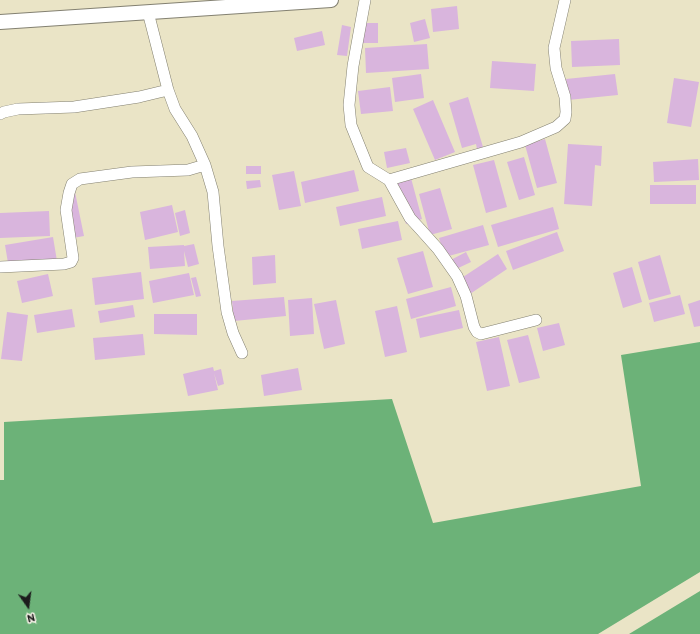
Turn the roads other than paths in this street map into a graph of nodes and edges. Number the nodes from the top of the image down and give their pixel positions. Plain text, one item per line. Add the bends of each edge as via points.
1 (331, 0) edge
2 (365, 0) edge
3 (565, 0) edge
4 (148, 12) junction
5 (0, 22) edge
6 (168, 90) junction
7 (0, 114) edge
8 (205, 165) junction
9 (389, 180) junction
10 (0, 267) edge
11 (536, 320) dead end
12 (242, 353) dead end

1 - 4 street
2 - 9 street via 353,66 349,105 351,124 368,167
3 - 9 street via 554,48 556,68 565,97 565,120 556,127 521,142
4 - 5 street
4 - 6 street
6 - 7 street via 74,108 18,109
6 - 8 street via 175,109 192,136
8 - 10 street via 188,170 132,172 80,179 72,184 66,210 73,258 71,262
8 - 12 street via 213,192 227,312
9 - 11 street via 410,218 438,249 457,276 477,332 481,334

